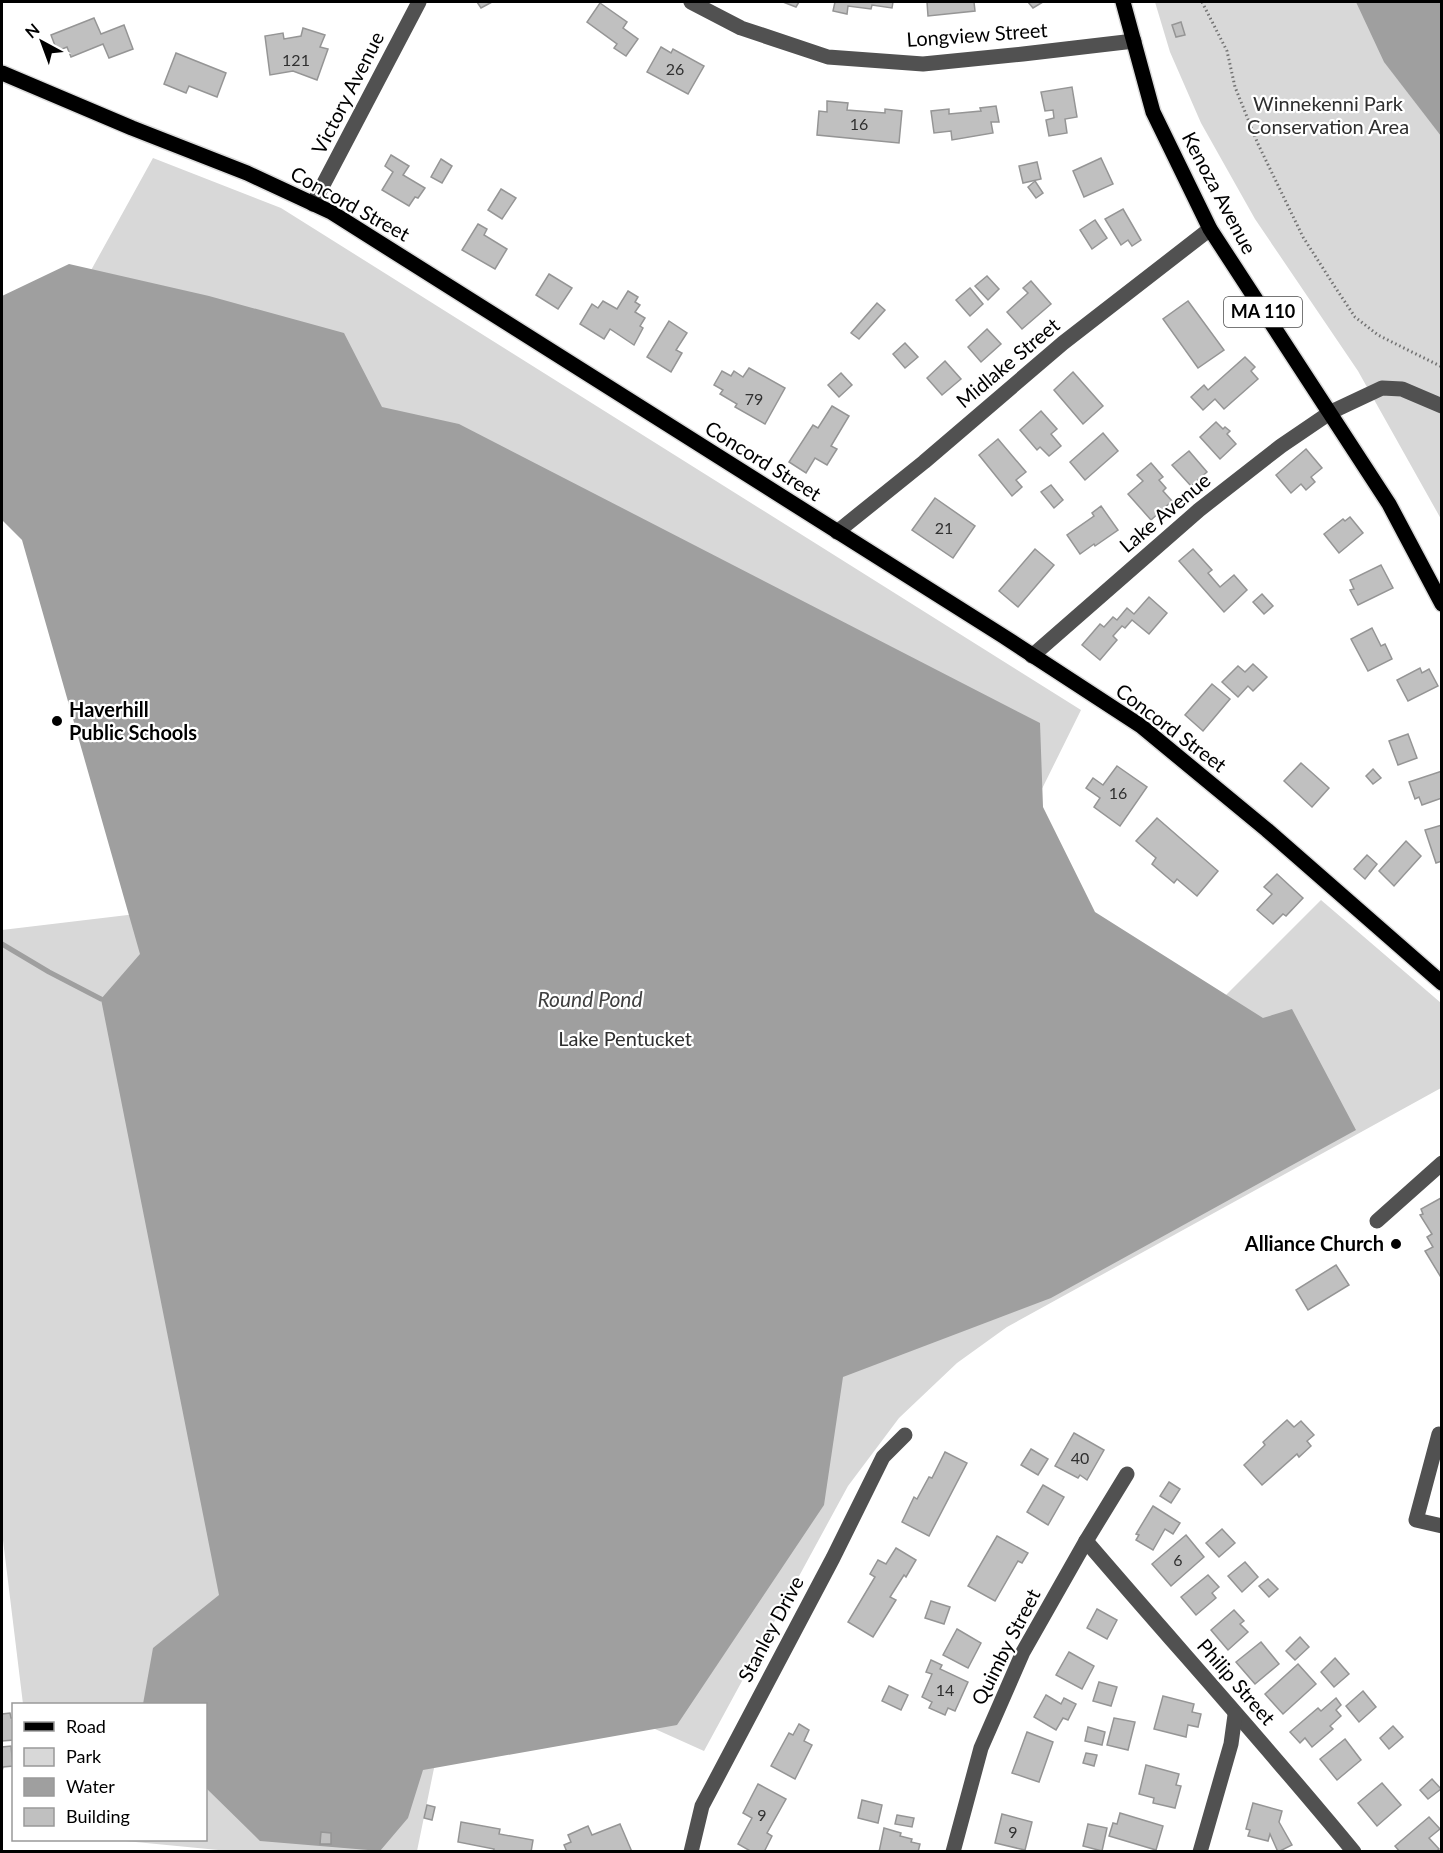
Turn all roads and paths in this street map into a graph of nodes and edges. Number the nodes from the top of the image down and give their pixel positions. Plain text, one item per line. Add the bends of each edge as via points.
1 (419, 2) edge
2 (691, 2) edge
3 (1123, 2) edge
4 (1202, 2) edge
5 (1134, 41) junction
6 (2, 73) edge
7 (313, 204) junction
8 (1210, 229) junction
9 (1442, 367) edge
10 (1442, 406) edge
11 (1331, 412) junction
12 (837, 532) junction
13 (1442, 604) edge
14 (1032, 656) junction
15 (1442, 983) edge
16 (1442, 1163) edge
17 (1377, 1221) dead end
18 (905, 1435) dead end
19 (1442, 1435) edge
20 (1127, 1474) dead end
21 (1442, 1526) edge
22 (1086, 1542) junction
23 (1235, 1715) junction
24 (691, 1851) edge
25 (953, 1851) edge
26 (1200, 1851) edge
27 (1354, 1851) edge

1 - 7 street, Victory Avenue
2 - 5 street, Longview Street via 741,28 828,57 923,64
3 - 5 main road, Kenoza Avenue / MA 110
4 - 9 path via 1227,51 1235,87 1258,144 1303,237 1355,317 1378,335
5 - 8 main road, Kenoza Avenue / MA 110 via 1153,112
6 - 7 main road, Concord Street via 247,172
7 - 12 main road, Concord Street
8 - 11 main road, Kenoza Avenue / MA 110
8 - 12 street, Midlake Street via 1063,343
10 - 11 street, Lake Avenue via 1402,389 1382,388
11 - 13 main road, Kenoza Avenue / MA 110 via 1389,504
11 - 14 street, Lake Avenue via 1199,510
12 - 14 main road, Concord Street
14 - 15 main road, Concord Street via 1141,726
16 - 17 street
18 - 24 street, Stanley Drive via 883,1457 702,1806
19 - 21 street via 1439,1434 1416,1520
20 - 22 street, Quimby Street
22 - 23 street, Philip Street
22 - 25 street, Quimby Street via 1023,1652 981,1748
23 - 26 street via 1231,1744
23 - 27 street, Philip Street

